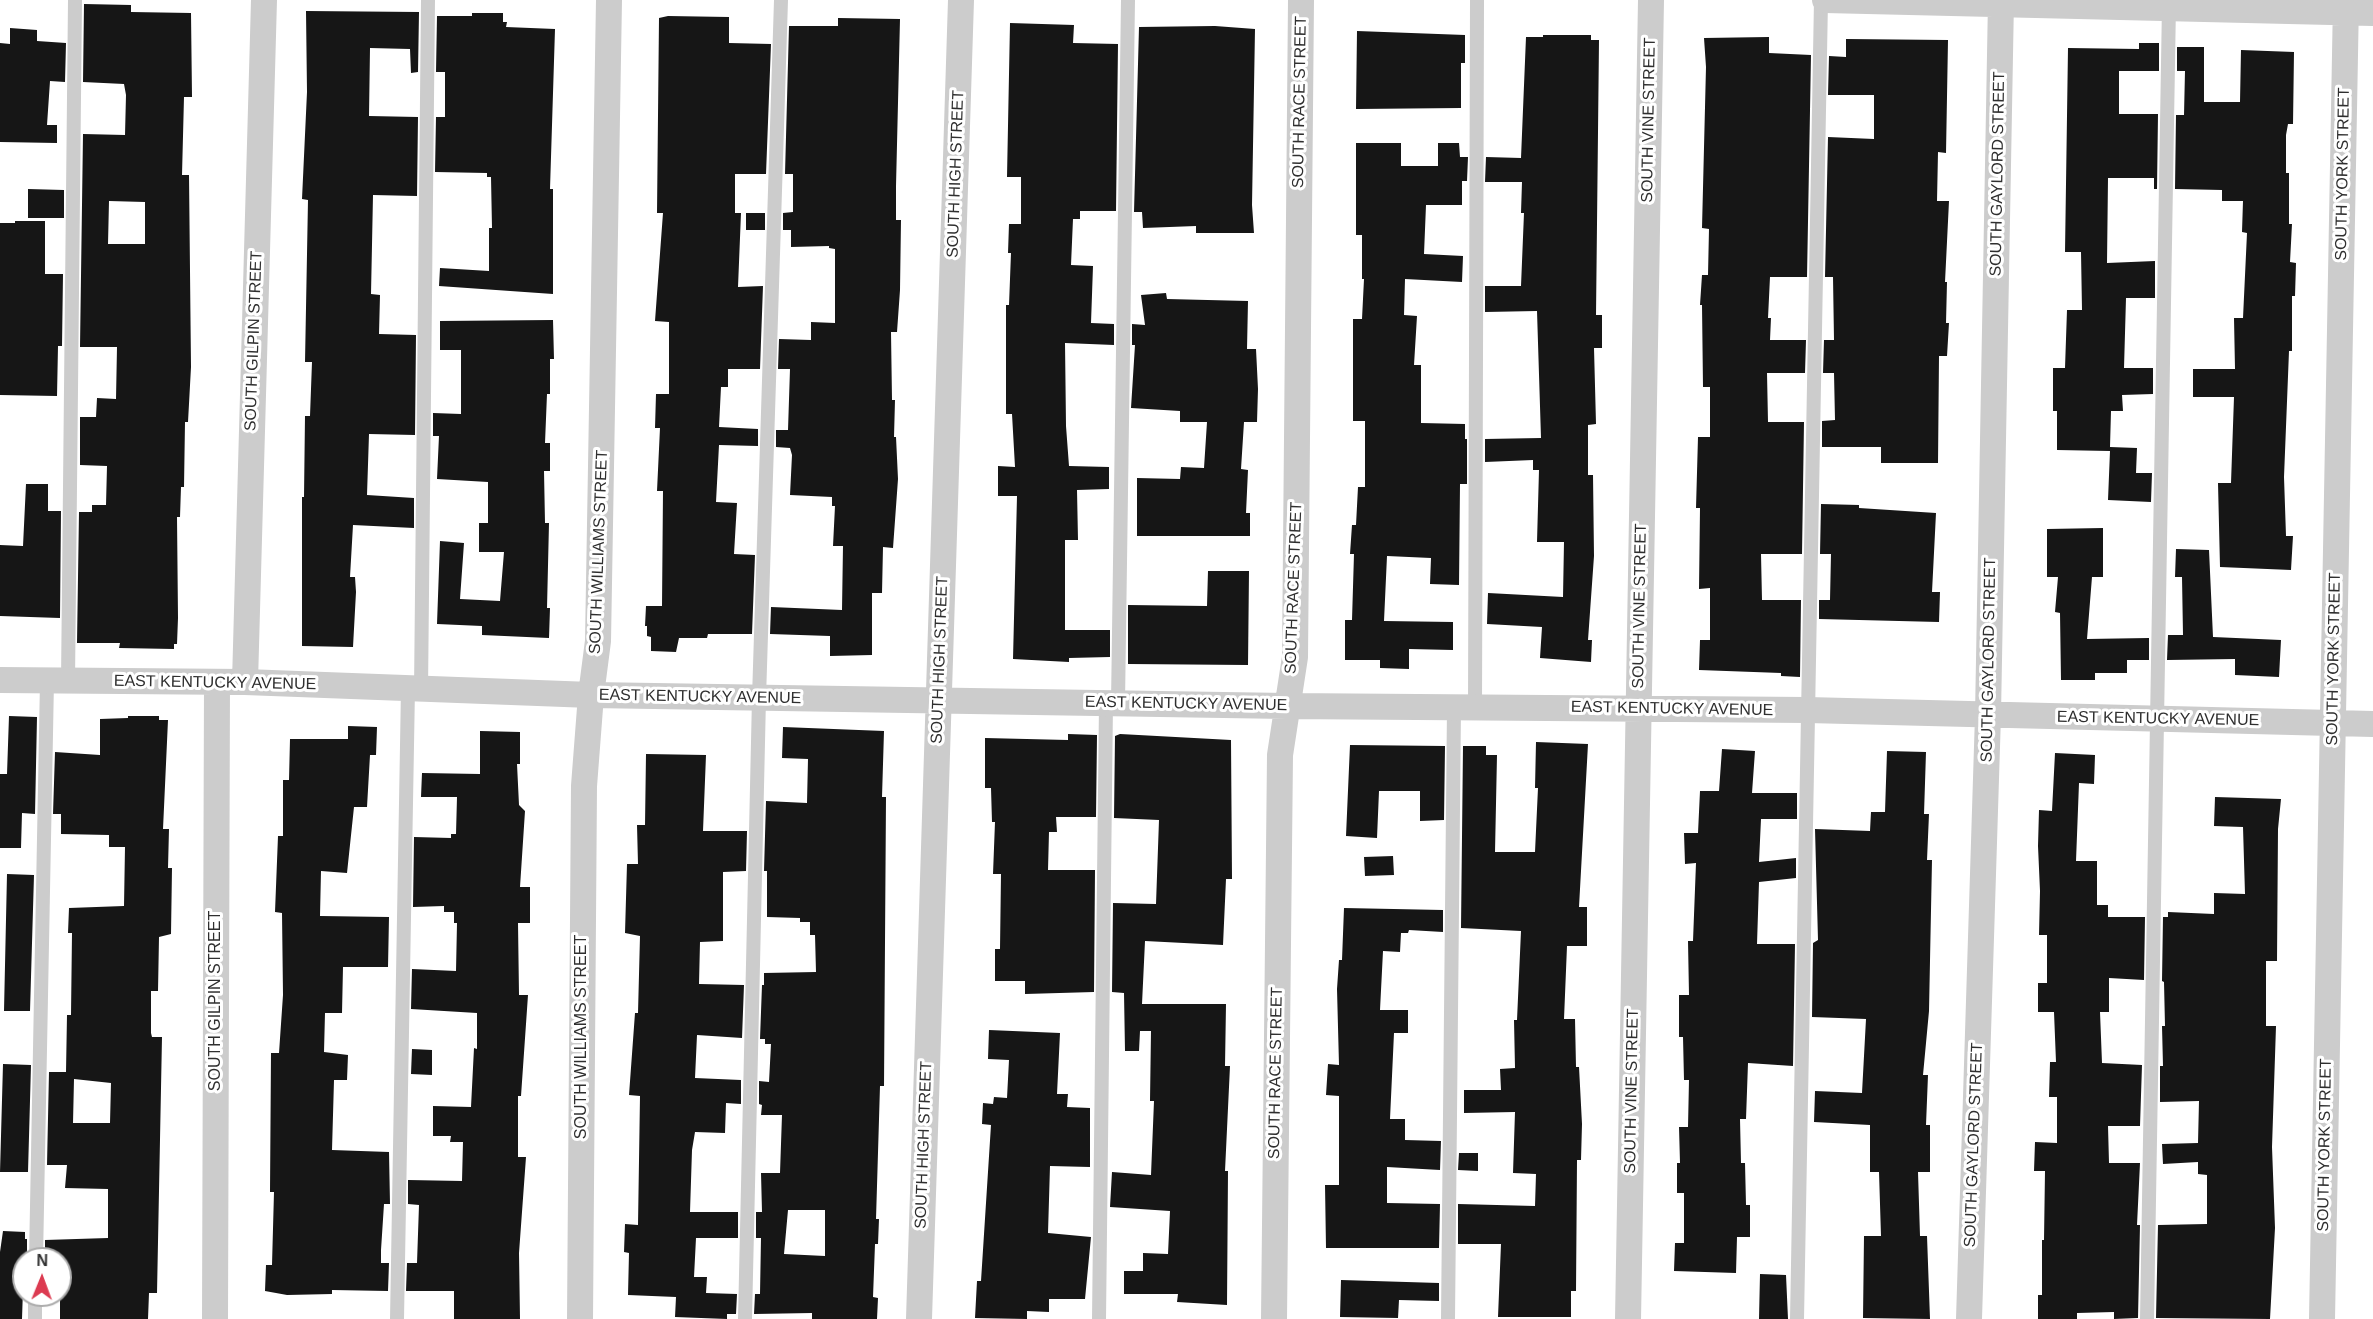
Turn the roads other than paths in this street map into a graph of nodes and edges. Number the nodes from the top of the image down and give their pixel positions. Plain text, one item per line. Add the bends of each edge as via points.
1 (75, 0) edge
2 (264, 0) edge
3 (428, 0) edge
4 (609, 0) edge
5 (781, 0) edge
6 (961, 0) edge
7 (1128, 0) edge
8 (1301, 0) edge
9 (1477, 0) edge
10 (1651, 0) edge
11 (1823, 0) edge
12 (2001, 3) edge
13 (2169, 5) edge
14 (2346, 6) edge
15 (2373, 13) edge
16 (0, 680) edge
17 (57, 681) junction
18 (245, 682) junction
19 (217, 683) junction
20 (414, 689) junction
21 (591, 695) junction
22 (759, 698) junction
23 (939, 701) junction
24 (1112, 703) junction
25 (1287, 706) junction
26 (1465, 706) junction
27 (1638, 708) junction
28 (1806, 710) junction
29 (1988, 715) junction
30 (2157, 720) junction
31 (2332, 723) junction
32 (2373, 724) edge
33 (36, 1247) edge
34 (215, 1319) edge
35 (397, 1319) edge
36 (580, 1319) edge
37 (745, 1319) edge
38 (919, 1319) edge
39 (1099, 1319) edge
40 (1274, 1319) edge
41 (1448, 1319) edge
42 (1628, 1319) edge
43 (1797, 1319) edge
44 (1969, 1319) edge
45 (2147, 1319) edge
46 (2322, 1319) edge

1 - 17 lane
2 - 18 street, SOUTH GILPIN STREET
3 - 20 lane
4 - 21 street, SOUTH WILLIAMS STREET via 598,641
5 - 22 lane
6 - 23 street, SOUTH HIGH STREET
7 - 24 lane
8 - 25 street, SOUTH RACE STREET via 1295,657
9 - 26 lane
10 - 27 street, SOUTH VINE STREET
11 - 12 street
11 - 28 lane
12 - 13 street
12 - 29 street, SOUTH GAYLORD STREET
13 - 14 street
13 - 30 lane
14 - 15 street
14 - 31 street, SOUTH YORK STREET
16 - 17 street, EAST KENTUCKY AVENUE
17 - 19 street, EAST KENTUCKY AVENUE
17 - 33 lane
18 - 19 street, EAST KENTUCKY AVENUE
18 - 20 street, EAST KENTUCKY AVENUE
19 - 34 street, SOUTH GILPIN STREET
20 - 21 street, EAST KENTUCKY AVENUE
20 - 35 lane
21 - 22 street, EAST KENTUCKY AVENUE
21 - 36 street, SOUTH WILLIAMS STREET via 584,786
22 - 23 street, EAST KENTUCKY AVENUE
22 - 37 lane
23 - 24 street, EAST KENTUCKY AVENUE
23 - 38 street, SOUTH HIGH STREET
24 - 25 street, EAST KENTUCKY AVENUE
24 - 39 lane
25 - 26 street, EAST KENTUCKY AVENUE
25 - 40 street, SOUTH RACE STREET via 1280,755
26 - 27 street, EAST KENTUCKY AVENUE
26 - 41 lane
27 - 28 street, EAST KENTUCKY AVENUE
27 - 42 street, SOUTH VINE STREET
28 - 29 street, EAST KENTUCKY AVENUE
28 - 43 lane
29 - 30 street, EAST KENTUCKY AVENUE
29 - 44 street, SOUTH GAYLORD STREET
30 - 31 street, EAST KENTUCKY AVENUE
30 - 45 lane
31 - 32 street, EAST KENTUCKY AVENUE
31 - 46 street, SOUTH YORK STREET

